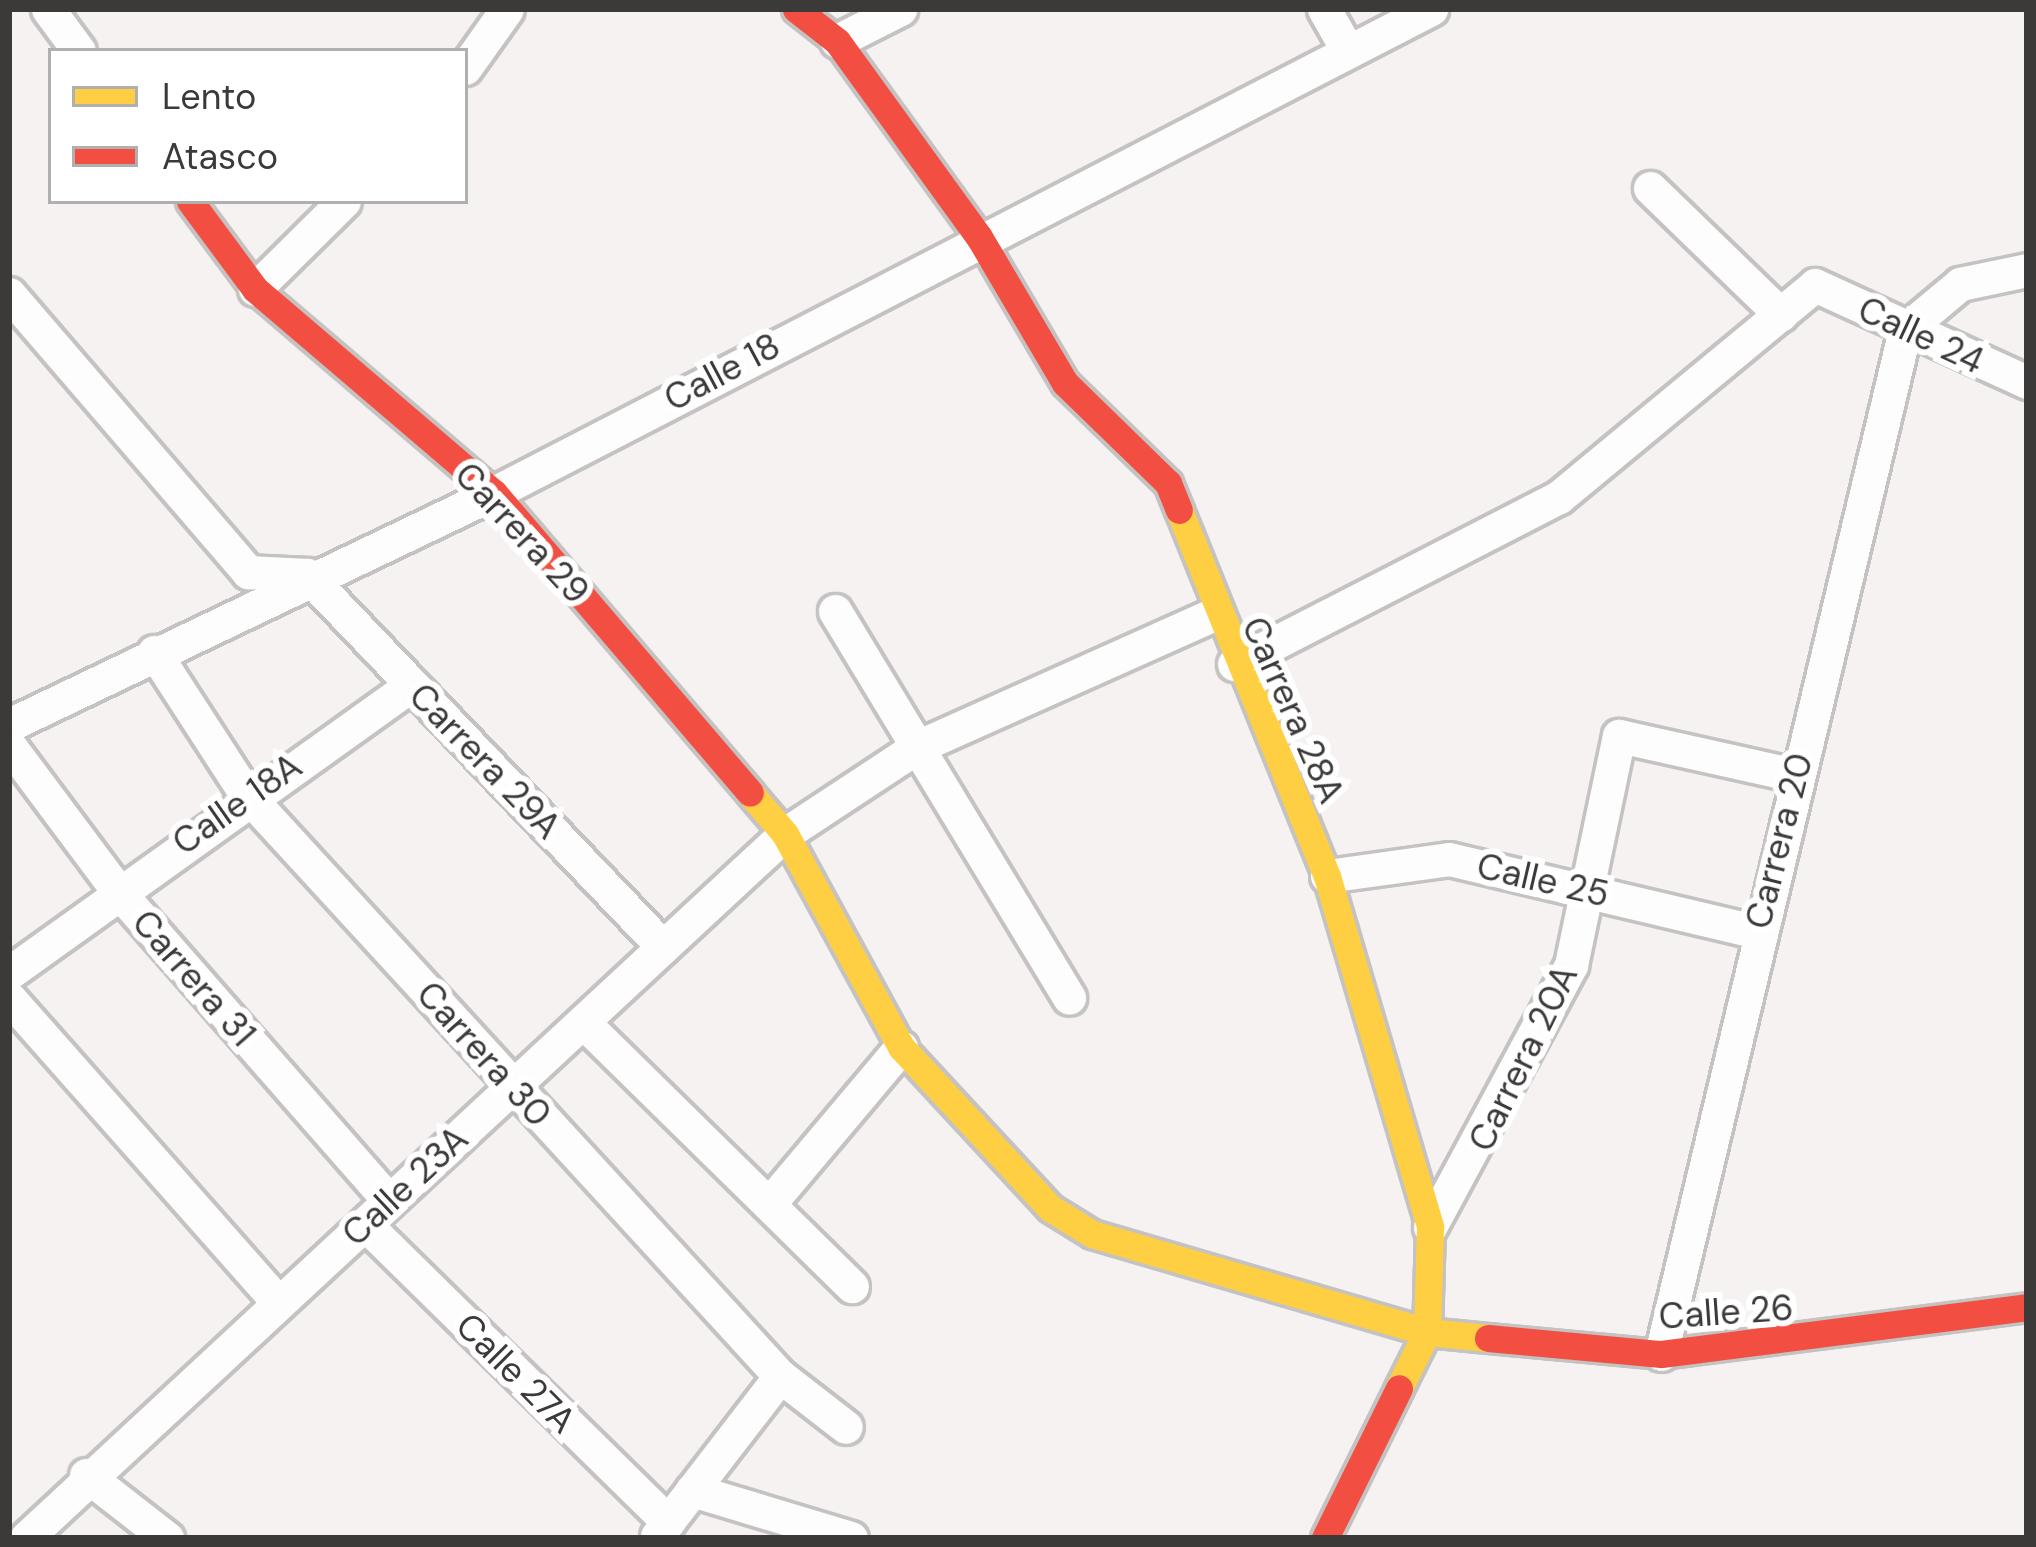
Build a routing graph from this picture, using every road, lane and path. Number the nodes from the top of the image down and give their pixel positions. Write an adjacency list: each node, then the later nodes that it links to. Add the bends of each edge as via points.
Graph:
1 (48, 9): 8 (street)
2 (506, 9): 10 (street)
3 (796, 9): 7 (street, Carrera 28A)
4 (900, 9): 7 (street)
5 (1324, 9): 9 (street)
6 (1431, 9): 9 (street, Calle 18)
7 (837, 40): 14 (street, Carrera 28A)
8 (77, 48)
9 (1348, 51): 14 (street, Calle 18)
10 (468, 64)
11 (1650, 188): 18 (street)
12 (192, 204): 16 (street, Carrera 29)
13 (341, 204): 16 (street)
14 (979, 237): 21 (street, Calle 18); 24 (street, Carrera 28A, via 1065,383 1168,483)
15 (2027, 270): 19 (street, via 1960,284)
16 (255, 290): 21 (street, Carrera 29)
17 (9, 294): 22 (street, via 248,572)
18 (1780, 315): 19 (street, Calle 24, via 1815,285); 26 (street, via 1559,497)
19 (1905, 330): 20 (street, Calle 24); 31 (street, Carrera 20)
20 (2027, 382)
21 (494, 493): 22 (street, Calle 18); 33 (street, Carrera 29)
22 (307, 574): 25 (street, Calle 18); 27 (street, Carrera 29A)
23 (835, 611): 30 (street)
24 (1212, 614): 26 (street, Carrera 28A); 30 (street, Calle 23A)
25 (154, 652): 28 (street, Calle 18); 32 (street, Carrera 30)
26 (1234, 664): 34 (street, Carrera 28A)
27 (412, 685): 32 (street, Calle 18A); 38 (street, Carrera 29A)
28 (9, 725)
29 (9, 745): 36 (street, Carrera 31)
30 (917, 747): 33 (street, Calle 23A); 41 (street)
31 (1796, 775): 35 (street, Carrera 20A, via 1619,736); 37 (street, Carrera 20)
32 (247, 794): 36 (street, Calle 18A); 44 (street, Carrera 30)
33 (784, 834): 38 (street, Calle 23A); 43 (street, Carrera 29)
34 (1327, 876): 35 (street, Calle 25, via 1449,859); 47 (street, Carrera 28A)
35 (1590, 889): 37 (street, Calle 25); 47 (street, Carrera 20A, via 1571,965)
36 (118, 890): 39 (street, Calle 18A); 46 (street, Carrera 31)
37 (1757, 932): 52 (street, Carrera 20)
38 (663, 947): 42 (street, Calle 23A)
39 (9, 974)
40 (9, 998): 49 (street)
41 (1069, 998)
42 (583, 1022): 44 (street, Calle 23A); 45 (street)
43 (901, 1047): 45 (street); 51 (street, Calle 26, via 1050,1208 1092,1234)
44 (513, 1085): 46 (street, Calle 23A); 53 (street, Carrera 30)
45 (769, 1204): 48 (street)
46 (377, 1212): 49 (street, Calle 23A); 57 (street, Calle 27A)
47 (1430, 1227): 51 (street, Carrera 28A)
48 (852, 1286)
49 (279, 1303): 55 (street, Calle 23A)
50 (2027, 1307): 52 (street, Calle 26)
51 (1427, 1332): 52 (street, Calle 26); 61 (street, Carrera 28A)
52 (1660, 1354)
53 (780, 1376): 54 (street, Carrera 30); 56 (street)
54 (847, 1427)
55 (86, 1475): 58 (street, Calle 23A); 59 (street)
56 (692, 1490): 57 (street); 60 (street)
57 (662, 1530)
58 (26, 1538)
59 (167, 1538)
60 (850, 1538)
61 (1325, 1538)

